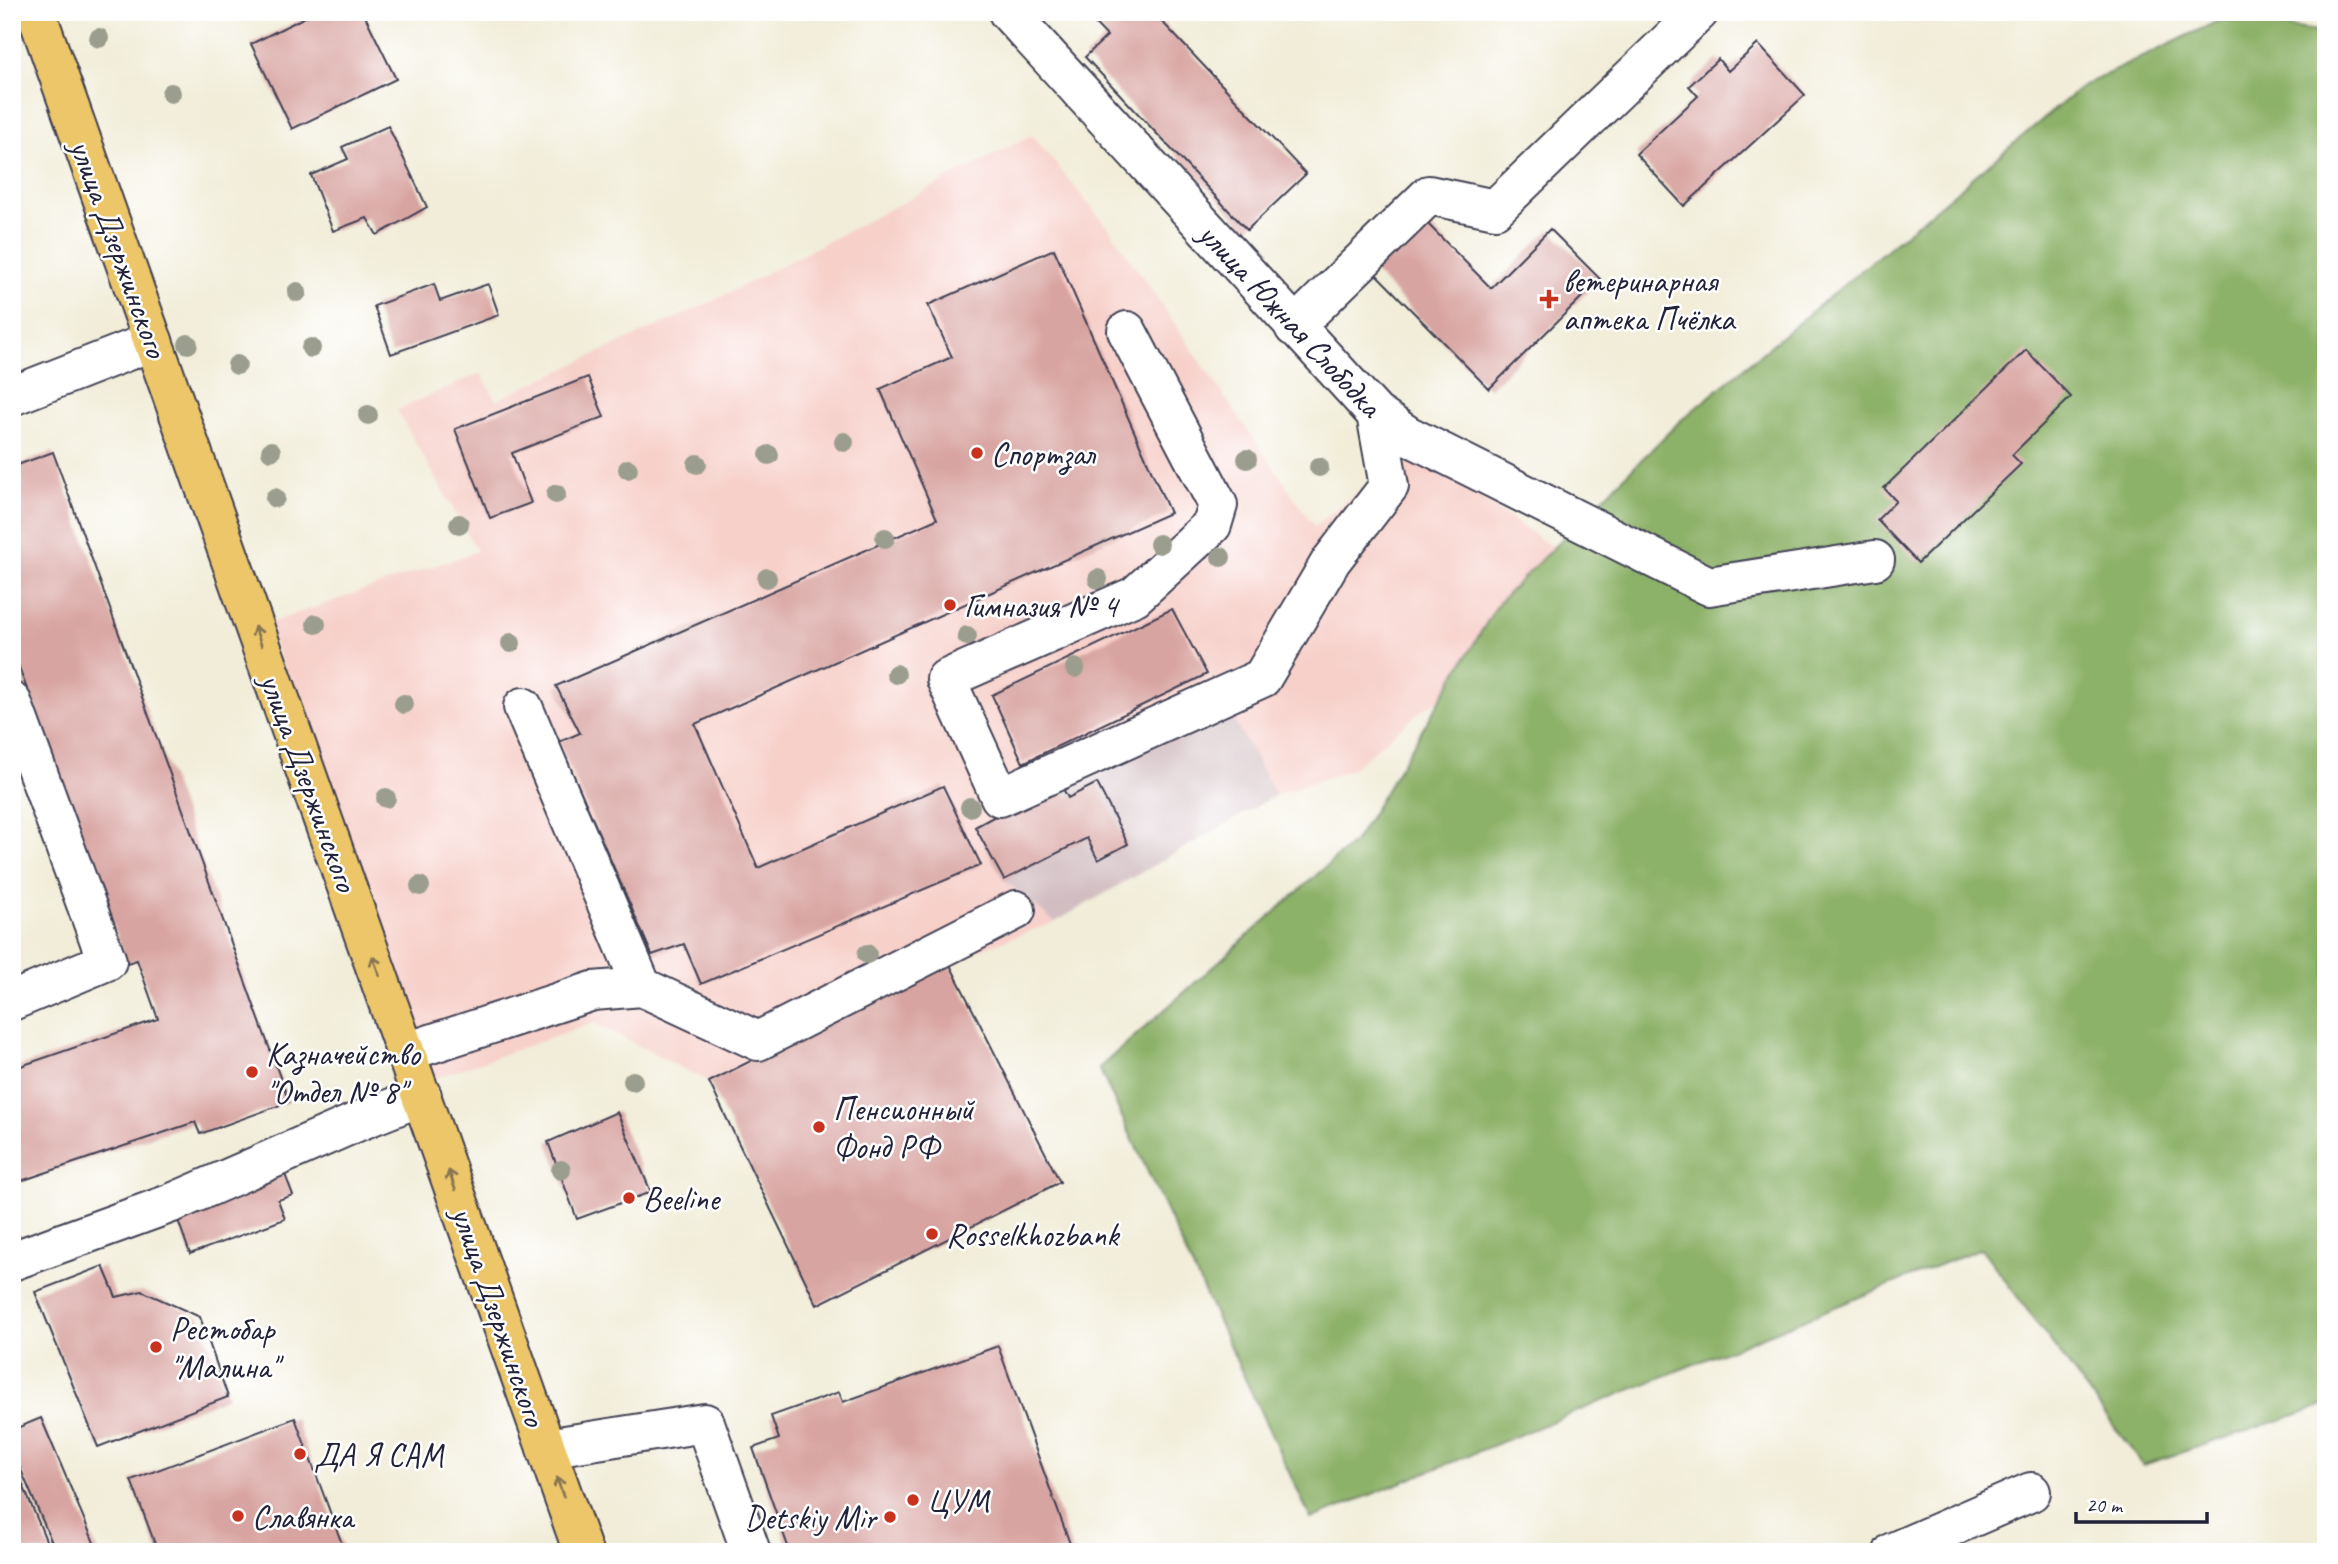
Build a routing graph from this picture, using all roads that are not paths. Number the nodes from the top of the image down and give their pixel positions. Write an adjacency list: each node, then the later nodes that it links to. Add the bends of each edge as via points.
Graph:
1 (36, 12): 6 (main road, улица Дзержинского)
2 (1008, 12): 4 (street, улица Южная Слободка)
3 (1699, 12): 4 (street, via 1495,209 1429,195)
4 (1294, 327): 8 (street, улица Южная Слободка)
5 (1127, 331): 8 (street, via 1218,505 1212,525 1135,596 946,679 1000,797 1262,678 1331,561 1389,485)
6 (153, 341): 7 (street); 15 (main road, улица Дзержинского, one-way to 6)
7 (12, 396)
8 (1376, 414): 9 (street, улица Южная Слободка, via 1407,435 1709,586)
9 (1875, 560)
10 (12, 702): 14 (street, via 107,961)
11 (523, 708): 13 (street)
12 (1016, 910): 13 (street, via 758,1041)
13 (642, 987): 15 (street, via 593,991)
14 (12, 1001)
15 (406, 1052): 16 (main road, улица Дзержинского)
16 (422, 1096): 17 (street, via 172,1203); 18 (main road, улица Дзержинского, one-way to 16)
17 (12, 1261)
18 (546, 1448): 20 (main road, улица Дзержинского, one-way to 18); 21 (street, via 705,1423)
19 (2031, 1492): 22 (street)
20 (583, 1552)
21 (751, 1552)
22 (1893, 1552)

